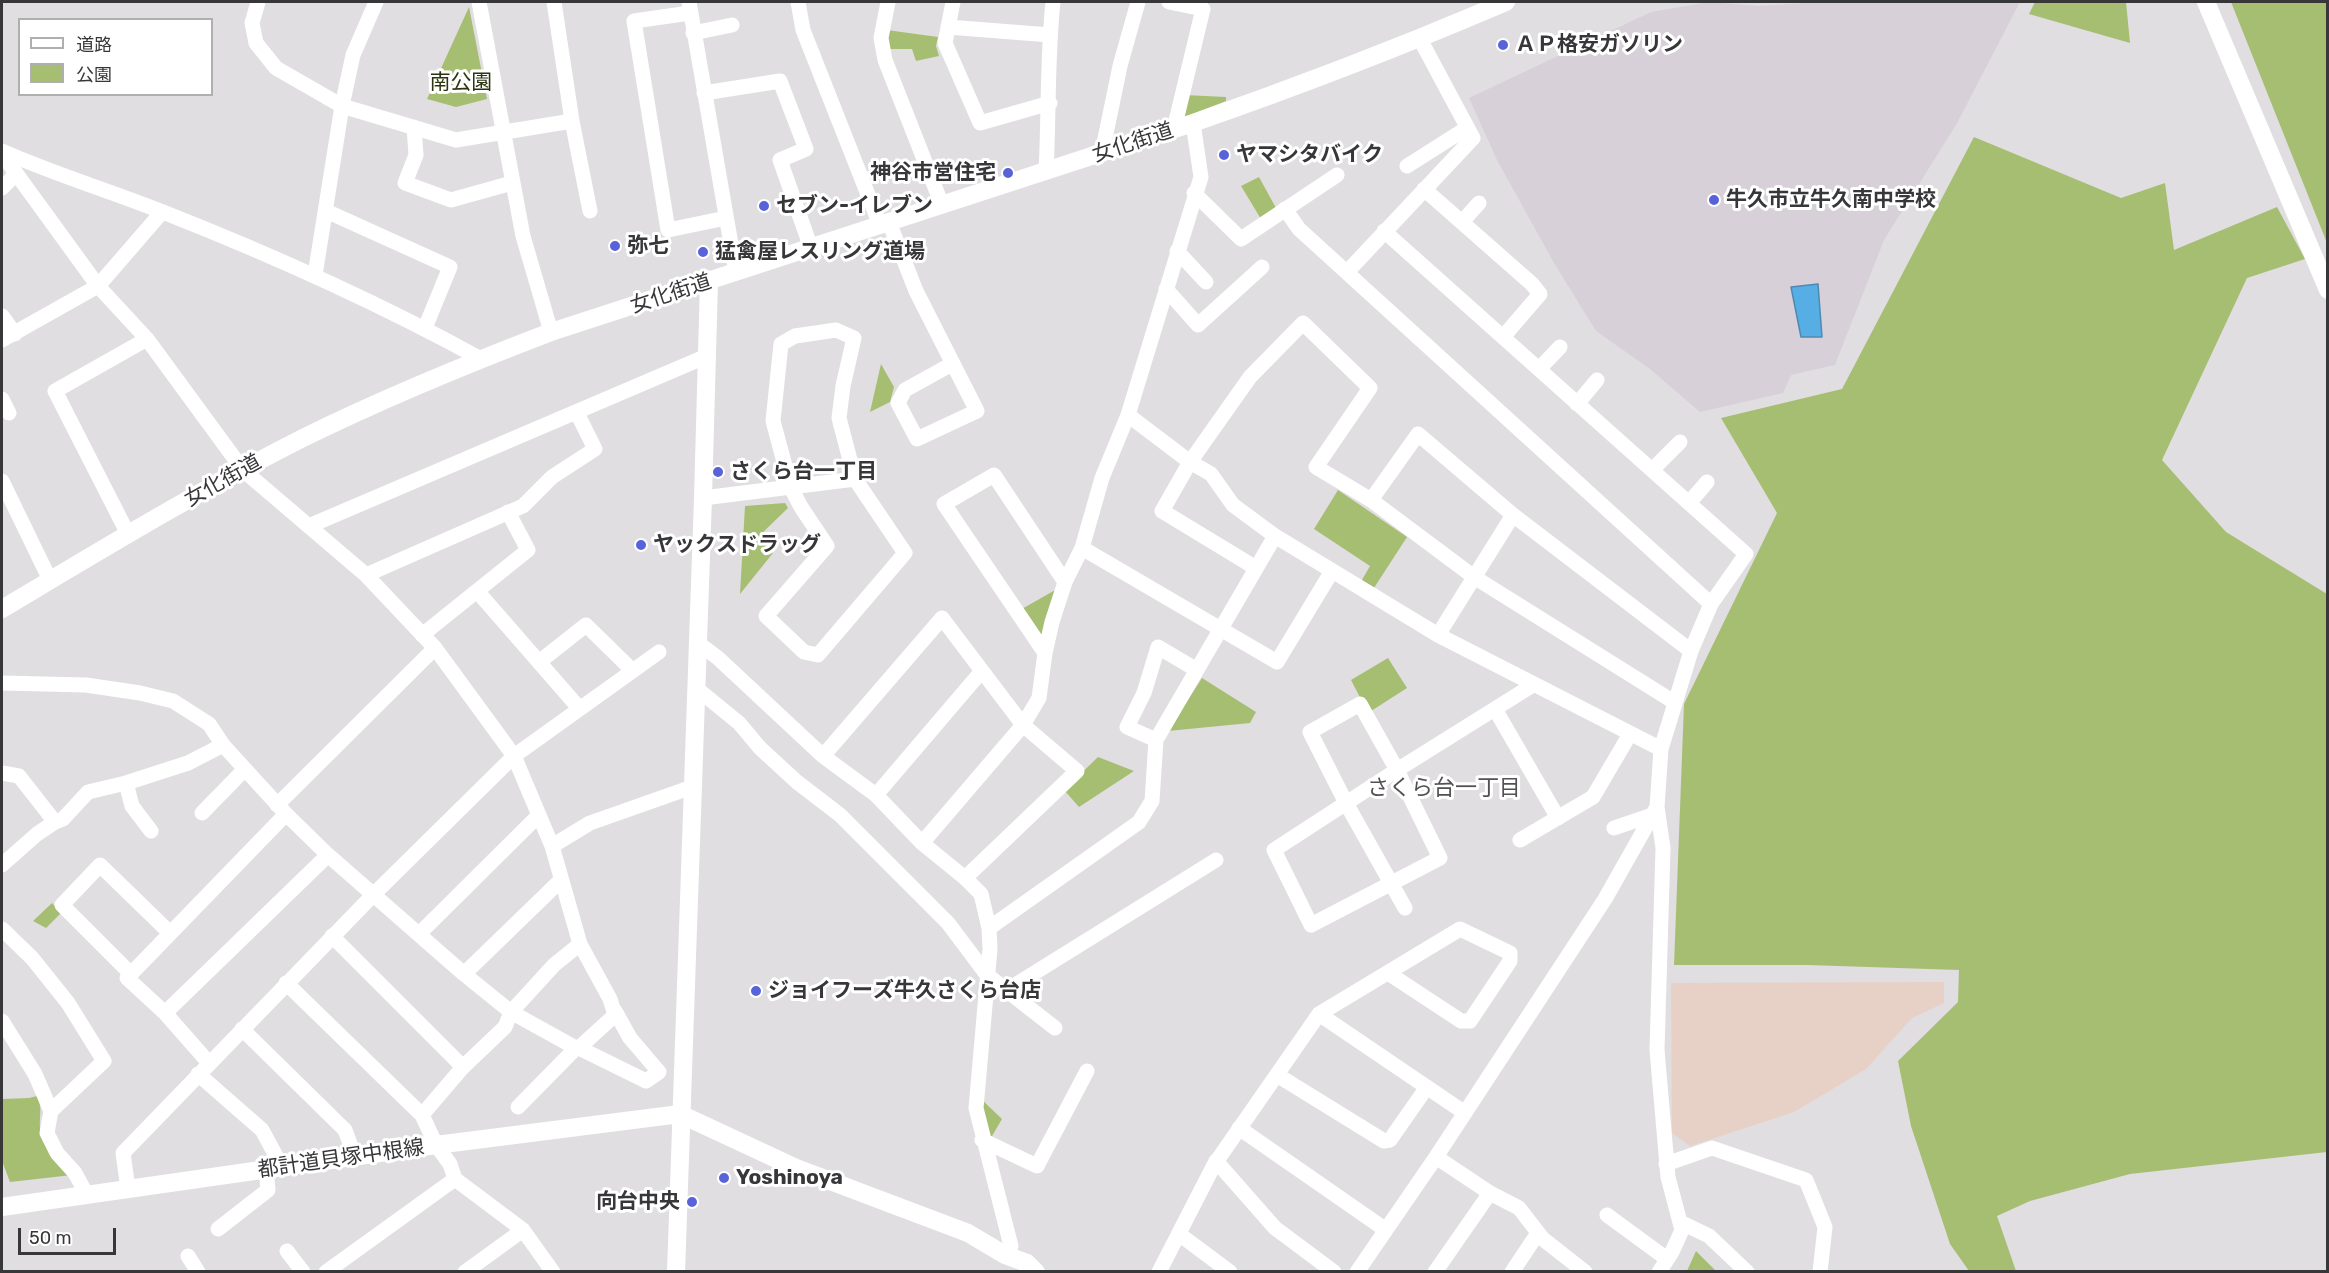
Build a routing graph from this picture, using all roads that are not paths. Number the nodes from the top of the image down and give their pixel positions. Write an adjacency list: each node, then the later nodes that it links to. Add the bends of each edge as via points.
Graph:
1 (258, 2): 22 (street, via 252,23 256,43 276,68)
2 (376, 2): 22 (street, via 353,54)
3 (479, 2): 28 (street)
4 (554, 2): 23 (street)
5 (798, 2): 47 (street, via 803,30)
6 (888, 2): 40 (street, via 881,38 885,60)
7 (953, 2): 16 (street)
8 (1053, 2): 18 (street)
9 (1138, 2): 30 (street)
10 (1169, 2): 13 (street)
11 (1506, 2): 19 (street, 女化街道)
12 (2206, 2): 59 (street)
13 (1196, 4): 27 (street, via 1203,9)
14 (689, 7): 17 (street); 45 (street, via 634,21 668,230)
15 (732, 25): 17 (street)
16 (948, 27): 18 (street); 21 (street, via 945,43 980,123)
17 (693, 33): 20 (street)
18 (1050, 35): 21 (street)
19 (1420, 39): 24 (street, 女化街道); 26 (street)
20 (704, 93): 45 (street); 49 (street, via 780,81 806,149 780,160)
21 (1050, 103): 32 (street)
22 (342, 106): 25 (street); 42 (street)
23 (572, 121): 28 (street); 43 (street)
24 (1193, 123): 27 (street, 女化街道); 38 (street, via 1201,177)
25 (414, 127): 28 (street, via 456,140); 35 (street, via 416,155 405,183 451,200)
26 (1467, 128): 31 (street); 37 (street, via 1473,138)
27 (1174, 129): 30 (street, 女化街道)
28 (503, 134): 35 (street)
29 (2, 153): 33 (street); 44 (street)
30 (1102, 153): 32 (street, 女化街道)
31 (1407, 166)
32 (1046, 172): 40 (street, 女化街道)
33 (16, 174): 36 (street); 57 (street)
34 (1337, 175): 41 (street)
35 (512, 183): 62 (street)
36 (2, 188)
37 (1424, 189): 46 (street); 48 (street)
38 (1194, 193): 41 (street, via 1240,239); 50 (street)
39 (1479, 203): 46 (street)
40 (942, 205): 47 (street, 女化街道)
41 (1285, 209): 52 (street, via 1299,229)
42 (326, 211): 54 (street); 61 (street, via 450,267)
43 (590, 211)
44 (162, 212): 54 (street); 57 (street)
45 (726, 218): 53 (street)
46 (1462, 222): 64 (street, via 1540,294)
47 (885, 224): 49 (street, 女化街道); 69 (street)
48 (1384, 231): 52 (street); 64 (street)
49 (811, 248): 53 (street, 女化街道)
50 (1177, 251): 56 (street); 58 (street)
51 (1262, 267): 58 (street, via 1198,325)
52 (1347, 272): 99 (street)
53 (736, 273): 55 (street, 女化街道)
54 (315, 275): 61 (street)
55 (709, 282): 62 (street, 女化街道); 67 (street)
56 (1206, 282)
57 (98, 286): 63 (street); 65 (street)
58 (1166, 290): 74 (street)
59 (2328, 290)
60 (2, 316): 63 (street)
61 (425, 328): 68 (street)
62 (551, 332): 68 (street, 女化街道)
63 (8, 337)
64 (1503, 337): 70 (street)
65 (147, 339): 77 (street); 89 (street, via 55,391)
66 (1560, 347): 70 (street)
67 (707, 356): 73 (street); 83 (street)
68 (481, 359): 77 (street, 女化街道, via 382,401)
69 (952, 364): 69 (street, via 977,411 917,439 898,403 905,390)
70 (1539, 369): 72 (street)
71 (1598, 380): 72 (street)
72 (1577, 404): 78 (street)
73 (577, 413): 86 (street, via 595,449 552,477 523,506); 88 (street)
74 (1128, 415): 76 (street); 91 (street, via 1102,478)
75 (1680, 442): 78 (street)
76 (1190, 462): 84 (street, via 1250,377 1303,323 1370,388 1316,467); 90 (street, via 1211,474 1233,505); 92 (street, via 1162,511)
77 (243, 470): 88 (street); 89 (street, 女化街道)
78 (1652, 470): 85 (street)
79 (855, 479): 82 (street); 82 (street, via 839,418 854,338 836,330 795,336 781,344 773,421); 82 (street, via 905,553 818,655 804,652 766,616 827,546)
80 (2, 481): 96 (street)
81 (1707, 482): 85 (street)
82 (791, 488): 83 (street)
83 (703, 498): 104 (street)
84 (1371, 500): 87 (street, via 1418,434); 95 (street)
85 (1689, 503): 99 (street, via 1746,554)
86 (508, 512): 94 (street); 98 (street, via 528,550)
87 (1513, 515): 95 (street); 106 (street)
88 (309, 526): 94 (street)
89 (128, 534): 96 (street, 女化街道)
90 (1275, 536): 92 (street); 93 (street)
91 (1082, 548): 97 (street); 101 (street)
92 (1256, 568): 101 (street)
93 (1332, 571): 101 (street, via 1277,662); 103 (street)
94 (366, 575): 102 (street)
95 (1474, 577): 103 (street); 116 (street)
96 (50, 580): 100 (street, 女化街道)
97 (1065, 582): 108 (street); 108 (street, via 994,475 944,504)
98 (477, 591): 102 (street); 109 (street)
99 (1711, 604): 106 (street)
100 (2, 609)
101 (1221, 629): 111 (street)
102 (422, 635): 105 (street)
103 (1438, 635): 114 (street)
104 (698, 643): 115 (street); 125 (street)
105 (435, 648): 124 (street); 133 (street)
106 (1691, 651): 116 (street)
107 (659, 652): 110 (street)
108 (1045, 653): 119 (street, via 1040,698)
109 (539, 662): 110 (street, via 586,625); 117 (street)
110 (632, 670): 117 (street)
111 (1197, 670): 121 (street); 121 (street, via 1158,648 1144,693 1127,727)
112 (981, 672): 119 (street); 125 (street, via 942,618); 131 (street)
113 (2, 683): 122 (street, via 86,685 172,701 209,724)
114 (1533, 685): 118 (street); 120 (street)
115 (696, 688): 130 (street); 161 (street, via 739,723 797,782 840,815 948,923)
116 (1674, 702): 123 (street)
117 (579, 708): 124 (street)
118 (1495, 709): 127 (street); 137 (street)
119 (1023, 725): 142 (street); 147 (street, via 1077,771)
120 (1630, 734): 123 (street); 137 (street, via 1593,797)
121 (1156, 740): 152 (street, via 1152,801 1139,822)
122 (223, 745): 126 (street); 129 (street, via 188,763)
123 (1661, 749): 134 (street)
124 (514, 756): 136 (street); 150 (street)
125 (823, 756): 131 (street)
126 (244, 770): 133 (street); 135 (street)
127 (1396, 770): 132 (street); 132 (street, via 1360,704 1310,732); 149 (street, via 1440,858)
128 (2, 773): 138 (street, via 19,776)
129 (126, 783): 138 (street, via 88,792 63,819); 140 (street, via 132,806)
130 (692, 787): 143 (street, via 590,823); 180 (street)
131 (876, 795): 142 (street)
132 (1346, 803): 149 (street); 149 (street, via 1274,850 1311,925)
133 (281, 810): 144 (street); 154 (street)
134 (1655, 811): 139 (street); 179 (street, via 1605,899); 188 (street, via 1663,848 1657,1050)
135 (202, 813)
136 (539, 815): 143 (street); 155 (street)
137 (1558, 818): 141 (street)
138 (55, 822): 146 (street)
139 (1614, 828)
140 (151, 831)
141 (1520, 840)
142 (922, 843): 147 (street)
143 (552, 846): 148 (street)
144 (327, 855): 150 (street); 166 (street)
145 (1216, 860): 163 (street)
146 (2, 865)
147 (965, 878): 152 (street, via 981,894)
148 (561, 880): 157 (street); 160 (street)
149 (1390, 883): 151 (street)
150 (374, 894): 155 (street); 156 (street)
151 (1405, 908)
152 (989, 928): 161 (street)
153 (2, 929): 178 (street, via 32,958 68,1003 104,1061)
154 (170, 933): 159 (street); 159 (street, via 100,865 62,905)
155 (419, 934): 160 (street)
156 (332, 936): 162 (street); 172 (street)
157 (580, 944): 164 (street); 165 (street, via 554,965)
158 (1388, 973): 158 (street, via 1460,929 1510,953 1509,961 1470,1021 1461,1022); 167 (street)
159 (131, 974): 166 (street, via 127,978)
160 (465, 974): 165 (street)
161 (987, 975): 163 (street); 183 (street, via 976,1108)
162 (286, 983): 170 (street); 181 (street)
163 (1007, 990): 169 (street)
164 (615, 1011): 171 (street, via 613,1018); 171 (street, via 630,1038 659,1072 646,1081)
165 (510, 1012): 171 (street); 172 (street, via 505,1027)
166 (165, 1013): 173 (street)
167 (1319, 1014): 175 (street); 176 (street)
168 (2, 1021): 178 (street, via 35,1074)
169 (1055, 1028)
170 (242, 1029): 173 (street); 185 (street, via 345,1130)
171 (577, 1048): 177 (street)
172 (464, 1067): 181 (street)
173 (204, 1068): 189 (street, via 262,1130); 191 (street, via 123,1153)
174 (1088, 1071): 183 (street, via 1037,1166)
175 (1277, 1075): 176 (street, via 1384,1141 1390,1140); 182 (street)
176 (1427, 1087): 179 (street)
177 (518, 1107)
178 (51, 1111): 193 (street, via 47,1133)
179 (1465, 1113): 186 (street)
180 (680, 1114): 184 (street, 都計道貝塚中根線); 203 (street, via 796,1168 968,1233); 211 (street)
181 (422, 1115): 184 (street)
182 (1239, 1128): 187 (street); 199 (street)
183 (982, 1140): 203 (street, via 1011,1246)
184 (436, 1145): 185 (street, 都計道貝塚中根線); 190 (street)
185 (355, 1157): 189 (street, 都計道貝塚中根線)
186 (1436, 1157): 192 (street); 199 (street)
187 (1216, 1161): 201 (street); 215 (street, via 1275,1228)
188 (1666, 1164): 196 (street); 221 (street, via 1712,1148 1806,1180 1825,1227)
189 (274, 1168): 191 (street, 都計道貝塚中根線); 197 (street, via 268,1190)
190 (455, 1179): 198 (street); 208 (street)
191 (128, 1189): 193 (street, 都計道貝塚中根線)
192 (1490, 1193): 200 (street, via 1519,1208); 217 (street)
193 (87, 1195): 194 (street, 都計道貝塚中根線)
194 (2, 1207)
195 (1607, 1215): 205 (street)
196 (1680, 1222): 205 (street, via 1682,1230); 220 (street, via 1708,1236)
197 (218, 1228)
198 (523, 1230): 209 (street); 210 (street)
199 (1386, 1230): 216 (street)
200 (1538, 1233): 218 (street); 219 (street)
201 (1179, 1234): 213 (street); 214 (street)
202 (287, 1251): 207 (street)
203 (1005, 1255): 212 (street, via 1027,1263)
204 (188, 1256): 206 (street)
205 (1663, 1265)
206 (198, 1272)
207 (303, 1272)
208 (326, 1272)
209 (465, 1272)
210 (554, 1272)
211 (676, 1272)
212 (1036, 1272)
213 (1159, 1272)
214 (1230, 1272)
215 (1334, 1272)
216 (1357, 1272)
217 (1435, 1272)
218 (1512, 1272)
219 (1585, 1272)
220 (1747, 1272)
221 (1820, 1272)

